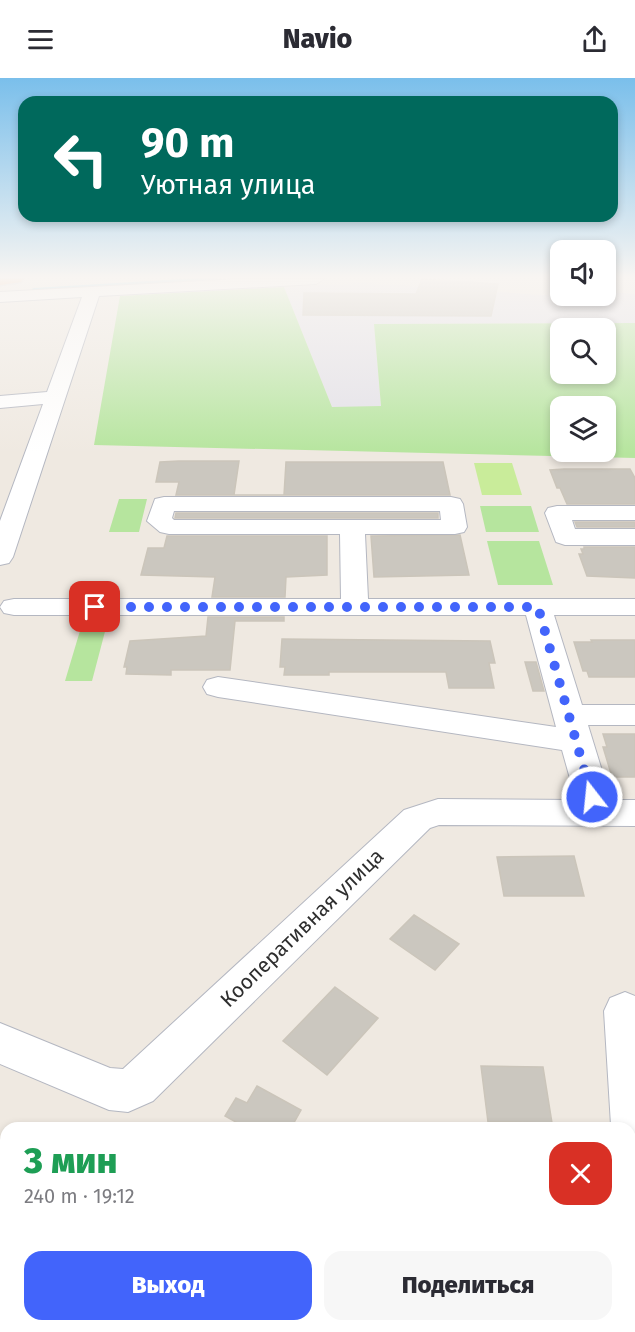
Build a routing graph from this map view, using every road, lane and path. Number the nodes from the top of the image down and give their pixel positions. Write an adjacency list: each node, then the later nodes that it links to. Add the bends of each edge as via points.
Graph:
1 (76, 338): 2 (street)
2 (56, 397): 3 (street); 7 (street)
3 (0, 402)
4 (635, 513): 6 (street, via 557,513 565,537)
5 (352, 527): 5 (street, via 455,527 451,504 164,504 159,521 169,527); 9 (street)
6 (635, 537)
7 (0, 558)
8 (5, 605): 9 (street)
9 (356, 607): 10 (street)
10 (538, 607): 11 (street); 14 (street)
11 (635, 607)
12 (218, 687): 14 (street)
13 (635, 716): 14 (street)
14 (573, 728): 15 (street)
15 (597, 813): 16 (street, Кооперативная улица); 18 (street, Кооперативная улица, via 438,812 417,819 128,1091 109,1089)
16 (635, 813)
17 (625, 1011): 19 (street)
18 (0, 1043)
19 (635, 1122)

